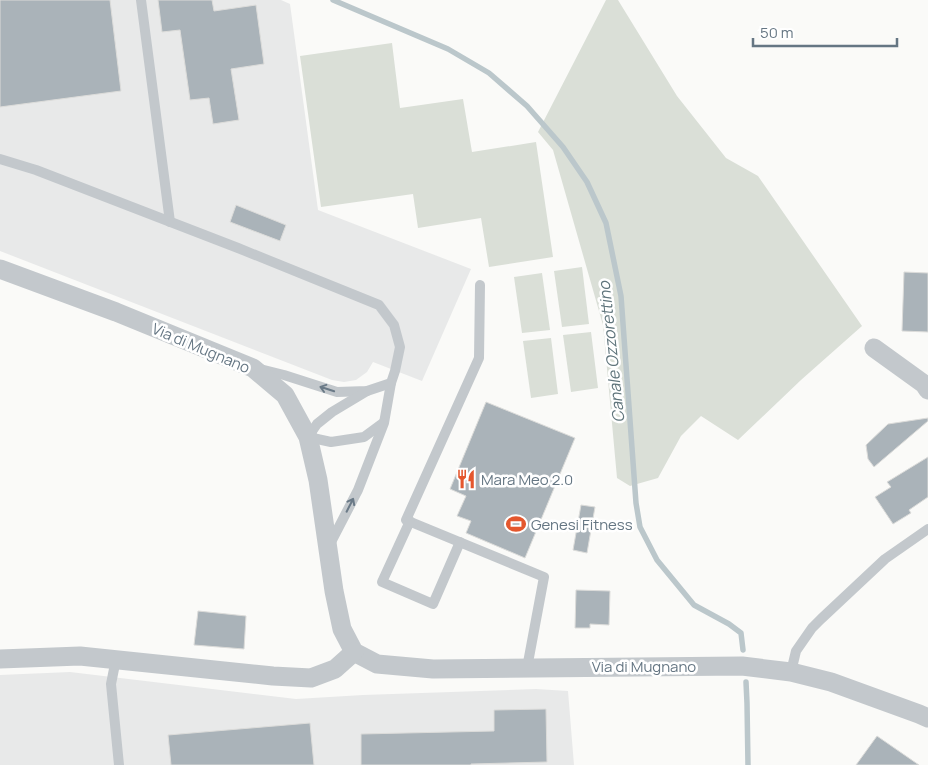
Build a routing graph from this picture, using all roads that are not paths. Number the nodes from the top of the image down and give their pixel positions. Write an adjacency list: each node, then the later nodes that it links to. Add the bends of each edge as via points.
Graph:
1 (141, 0): 3 (lane)
2 (0, 159): 3 (lane)
3 (170, 222): 8 (lane, via 379,304 394,324 400,347)
4 (0, 269): 7 (street, Via di Mugnano)
5 (480, 285): 13 (lane, via 479,358 406,520)
6 (874, 348): 9 (street)
7 (253, 368): 10 (lane, one-way to 7, via 337,392); 12 (street, Via di Mugnano, via 284,395)
8 (392, 382): 10 (lane); 11 (lane)
9 (928, 390)
10 (367, 391): 12 (lane, via 332,412 317,424)
11 (384, 423): 12 (lane, via 364,437 331,442); 16 (lane, one-way to 11, via 358,490)
12 (308, 437): 16 (street, Via di Mugnano)
13 (410, 521): 15 (lane); 15 (lane, via 382,582 433,604)
14 (928, 529): 21 (lane, via 885,559 821,618 796,651)
15 (460, 542): 20 (lane, via 544,577)
16 (328, 549): 17 (street, Via di Mugnano, via 342,629)
17 (354, 652): 18 (street, via 335,669 311,678); 20 (street, Via di Mugnano, via 377,664 432,669)
18 (116, 659): 19 (street, via 80,656); 23 (lane, via 111,684)
19 (0, 660)
20 (527, 668): 21 (street, Via di Mugnano, via 742,666)
21 (791, 672): 22 (street, Via di Mugnano, via 831,682)
22 (928, 718)
23 (119, 765)

